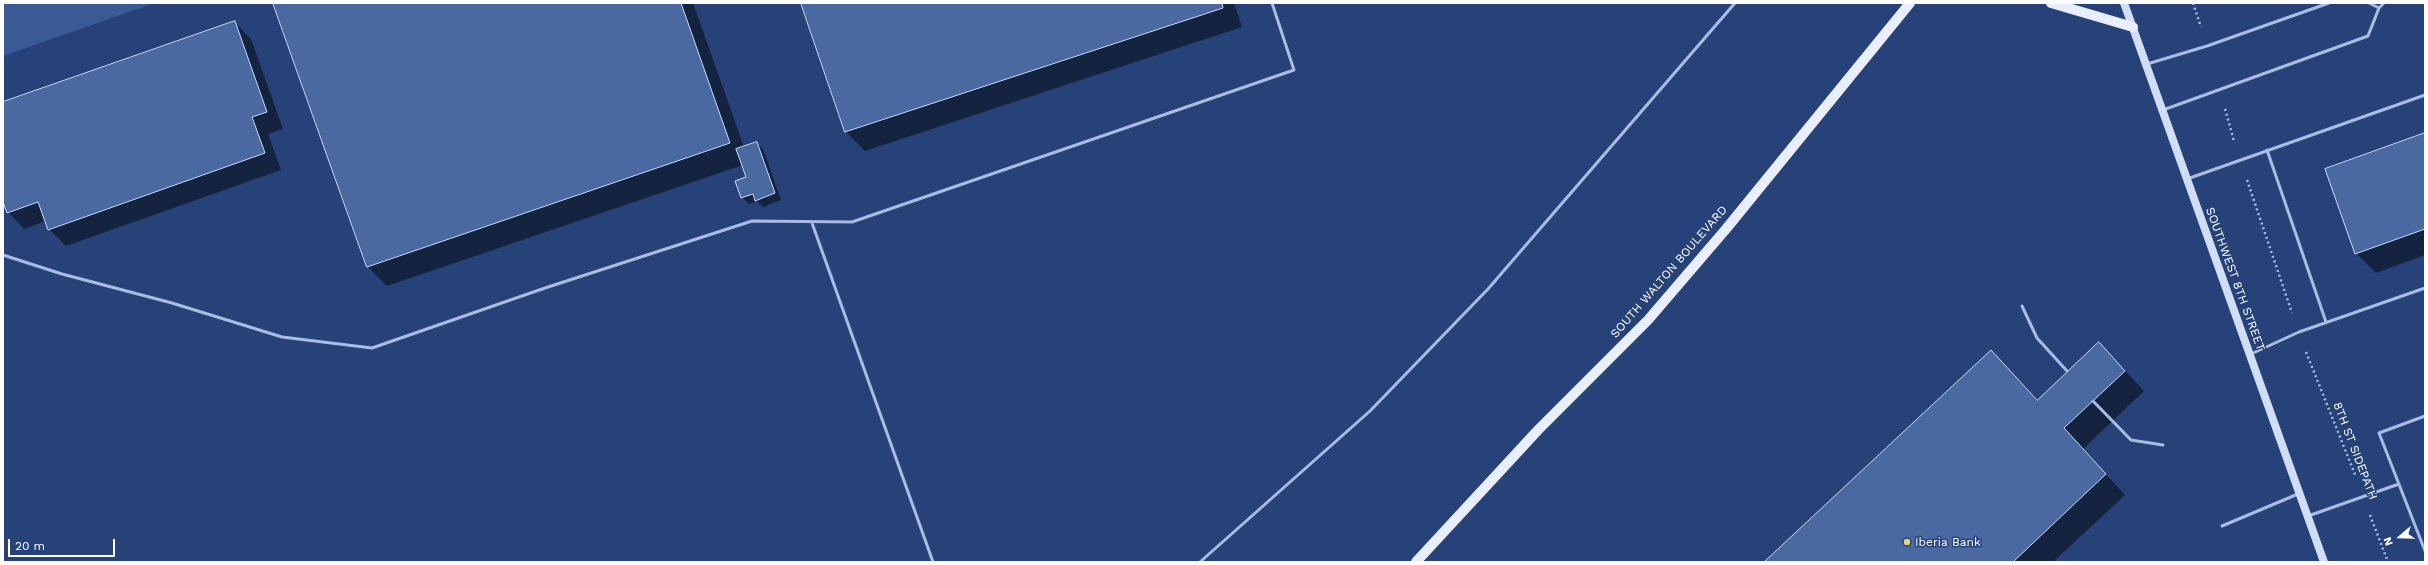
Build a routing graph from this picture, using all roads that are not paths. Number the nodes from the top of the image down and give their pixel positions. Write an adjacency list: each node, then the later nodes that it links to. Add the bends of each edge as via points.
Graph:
1 (1272, 3): 16 (lane, via 1294,70 852,222)
2 (1735, 3): 32 (lane, via 1488,289 1370,411)
3 (1910, 3): 33 (main road, SOUTH WALTON BOULEVARD, via 1726,229 1648,320 1539,428)
4 (2051, 3): 10 (main road)
5 (2124, 3): 10 (main road, SOUTHWEST 8TH STREET)
6 (2329, 3): 11 (lane)
7 (2369, 3): 9 (lane)
8 (2384, 3): 9 (lane)
9 (2379, 8): 13 (lane, via 2368,36)
10 (2133, 27): 11 (main road, SOUTHWEST 8TH STREET)
11 (2146, 65): 13 (main road, SOUTHWEST 8TH STREET)
12 (2425, 95): 14 (lane)
13 (2162, 110): 15 (main road, SOUTHWEST 8TH STREET)
14 (2267, 150): 15 (lane); 20 (lane)
15 (2187, 179): 21 (main road, SOUTHWEST 8TH STREET)
16 (812, 223): 17 (lane, via 752,221 545,288 372,348 282,338 172,303 62,274); 31 (lane)
17 (3, 255)
18 (2425, 288): 20 (lane)
19 (2022, 306): 22 (lane, via 2037,338)
20 (2326, 322): 21 (lane)
21 (2250, 354): 27 (main road, SOUTHWEST 8TH STREET)
22 (2068, 371)
23 (2093, 401): 25 (lane, via 2131,440)
24 (2425, 416): 26 (lane, via 2379,433)
25 (2164, 445)
26 (2399, 484): 28 (lane); 30 (lane)
27 (2300, 494): 28 (main road, SOUTHWEST 8TH STREET); 29 (lane)
28 (2308, 516): 34 (main road, SOUTHWEST 8TH STREET)
29 (2222, 526)
30 (2425, 551)
31 (933, 562)
32 (1200, 562)
33 (1416, 562)
34 (2324, 562)

